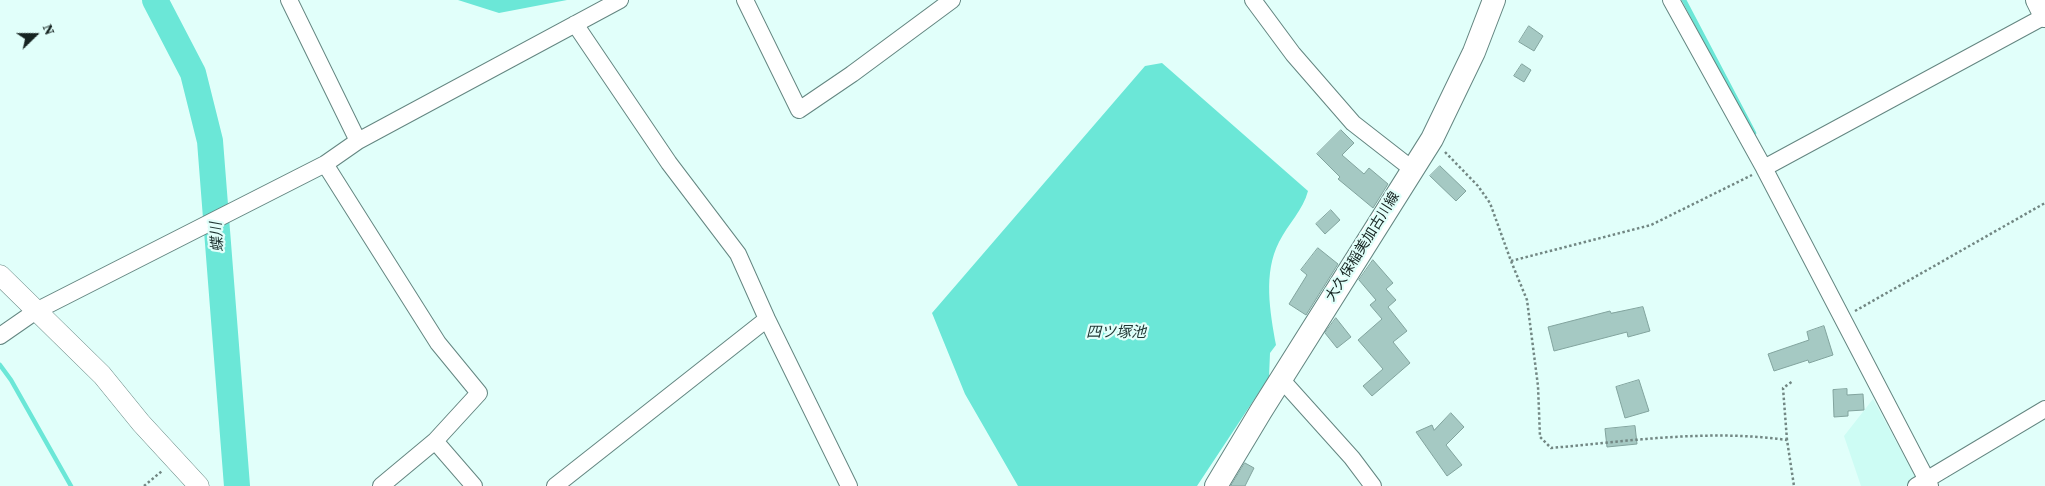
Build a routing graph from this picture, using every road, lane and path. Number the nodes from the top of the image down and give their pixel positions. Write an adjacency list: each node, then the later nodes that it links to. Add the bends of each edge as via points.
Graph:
1 (289, 0): 12 (street)
2 (620, 0): 10 (street)
3 (745, 0): 4 (street, via 799,110)
4 (952, 0)
5 (1253, 0): 15 (street, via 1293,54 1353,123)
6 (1494, 0): 11 (main road, 大久保稲美加古川線, via 1474,52)
7 (1671, 0): 14 (street)
8 (2037, 0): 9 (main road)
9 (2045, 16): 14 (street)
10 (575, 24): 12 (street); 21 (street, via 668,163 738,254)
11 (1432, 139): 15 (main road, 大久保稲美加古川線); 17 (path, via 1478,186 1490,203)
12 (358, 141): 13 (street)
13 (325, 164): 19 (street); 27 (street, via 438,343 478,393)
14 (1764, 168): 17 (path, via 1651,225); 20 (street)
15 (1412, 170): 23 (main road, 大久保稲美加古川線)
16 (2045, 203): 20 (path)
17 (1511, 261): 26 (path, via 1527,300 1538,386 1540,437 1551,448 1711,435)
18 (0, 275): 19 (street)
19 (36, 311): 22 (street); 28 (street, via 102,375)
20 (1842, 318): 29 (street)
21 (767, 319): 34 (street); 35 (street)
22 (0, 336)
23 (1280, 379): 36 (main road, 大久保稲美加古川線); 37 (street, via 1352,458)
24 (1793, 381): 26 (path, via 1782,388)
25 (2045, 409): 29 (street)
26 (1787, 440): 38 (path)
27 (435, 441): 32 (street); 33 (street)
28 (175, 461): 30 (path); 31 (street)
29 (1924, 484)
30 (144, 486)
31 (200, 486)
32 (381, 486)
33 (474, 486)
34 (555, 486)
35 (850, 486)
36 (1216, 486)
37 (1373, 486)
38 (1794, 486)

